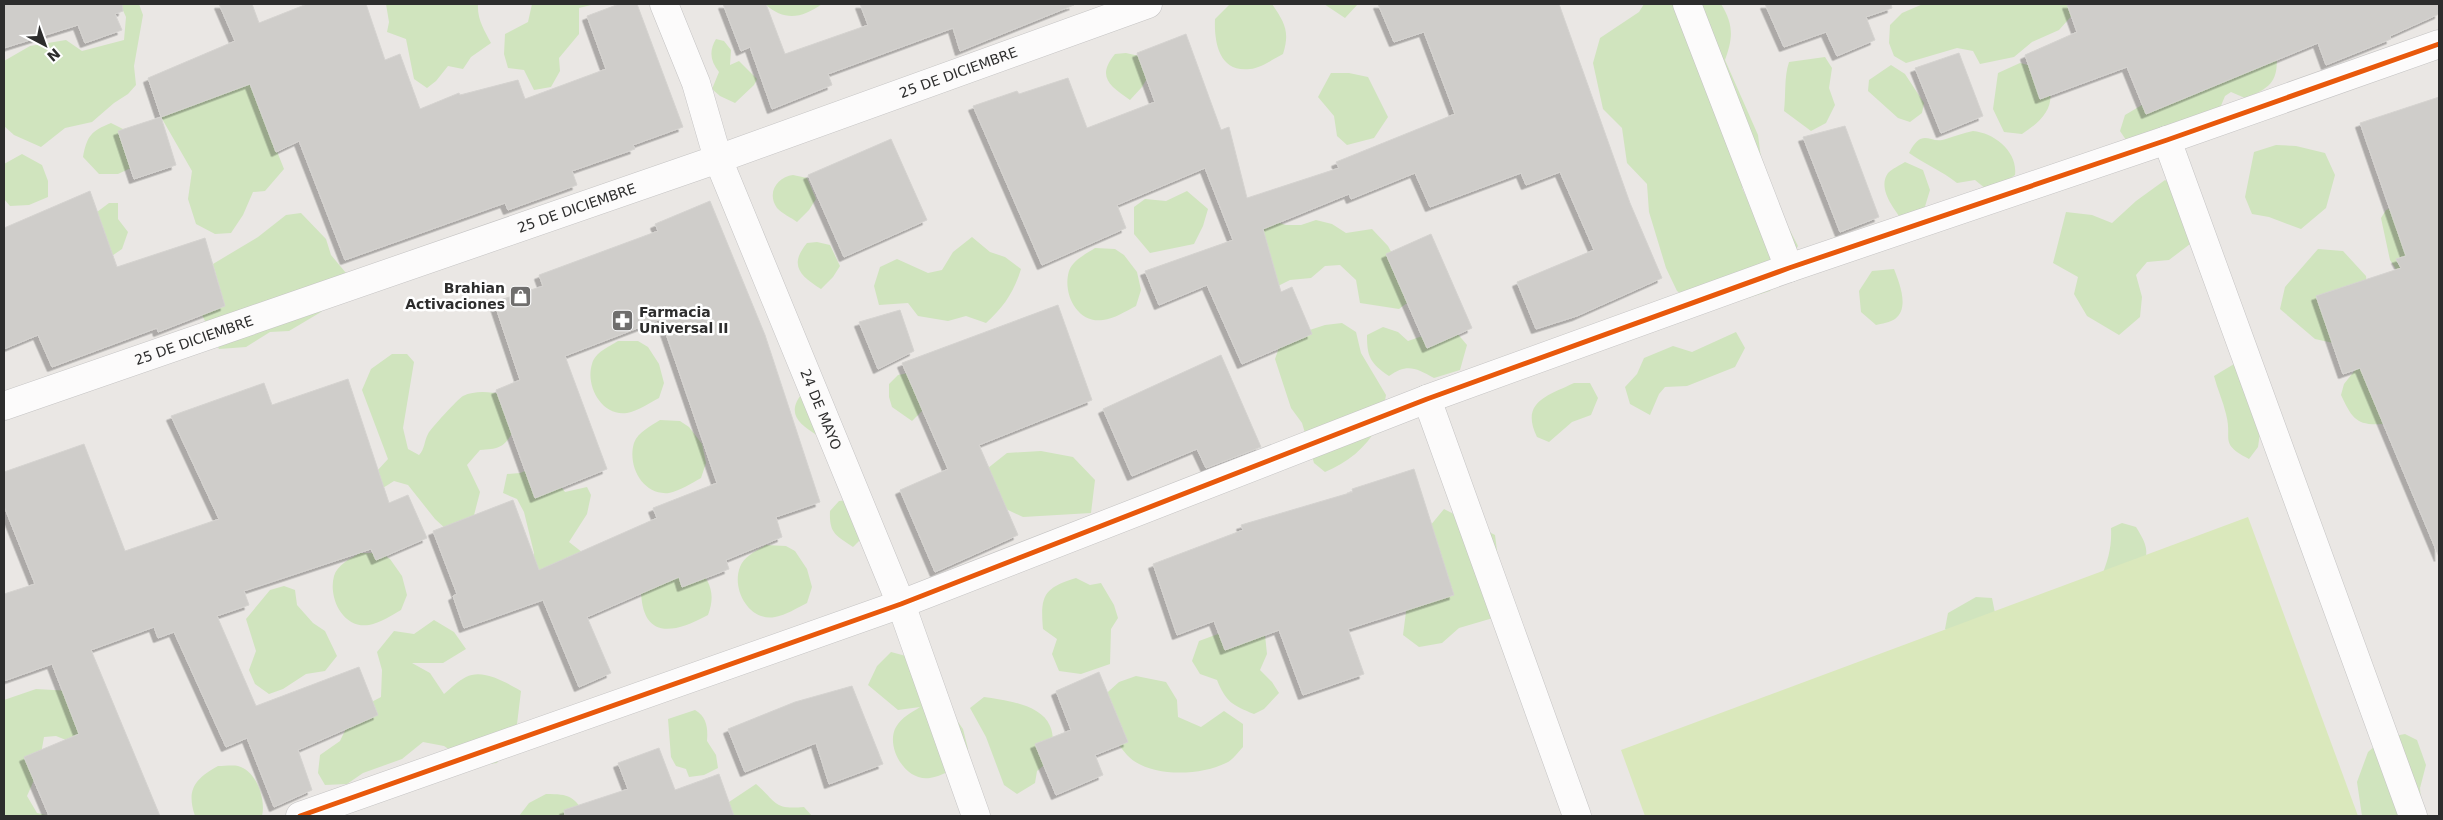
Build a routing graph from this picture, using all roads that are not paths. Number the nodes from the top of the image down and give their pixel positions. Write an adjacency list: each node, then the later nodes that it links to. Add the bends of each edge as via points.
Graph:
1 (664, 4): 6 (street, 24 DE MAYO, via 696,83)
2 (1148, 4): 6 (street, 25 DE DICIEMBRE)
3 (1687, 4): 7 (street)
4 (2439, 44): 5 (street)
5 (2167, 140): 7 (street); 14 (street)
6 (718, 159): 9 (street, 25 DE DICIEMBRE); 10 (street, 24 DE MAYO)
7 (1789, 268): 8 (street)
8 (1427, 399): 10 (street); 13 (street)
9 (4, 406)
10 (902, 604): 11 (street); 12 (street, 24 DE MAYO)
11 (300, 816)
12 (976, 816)
13 (1577, 816)
14 (2413, 816)

